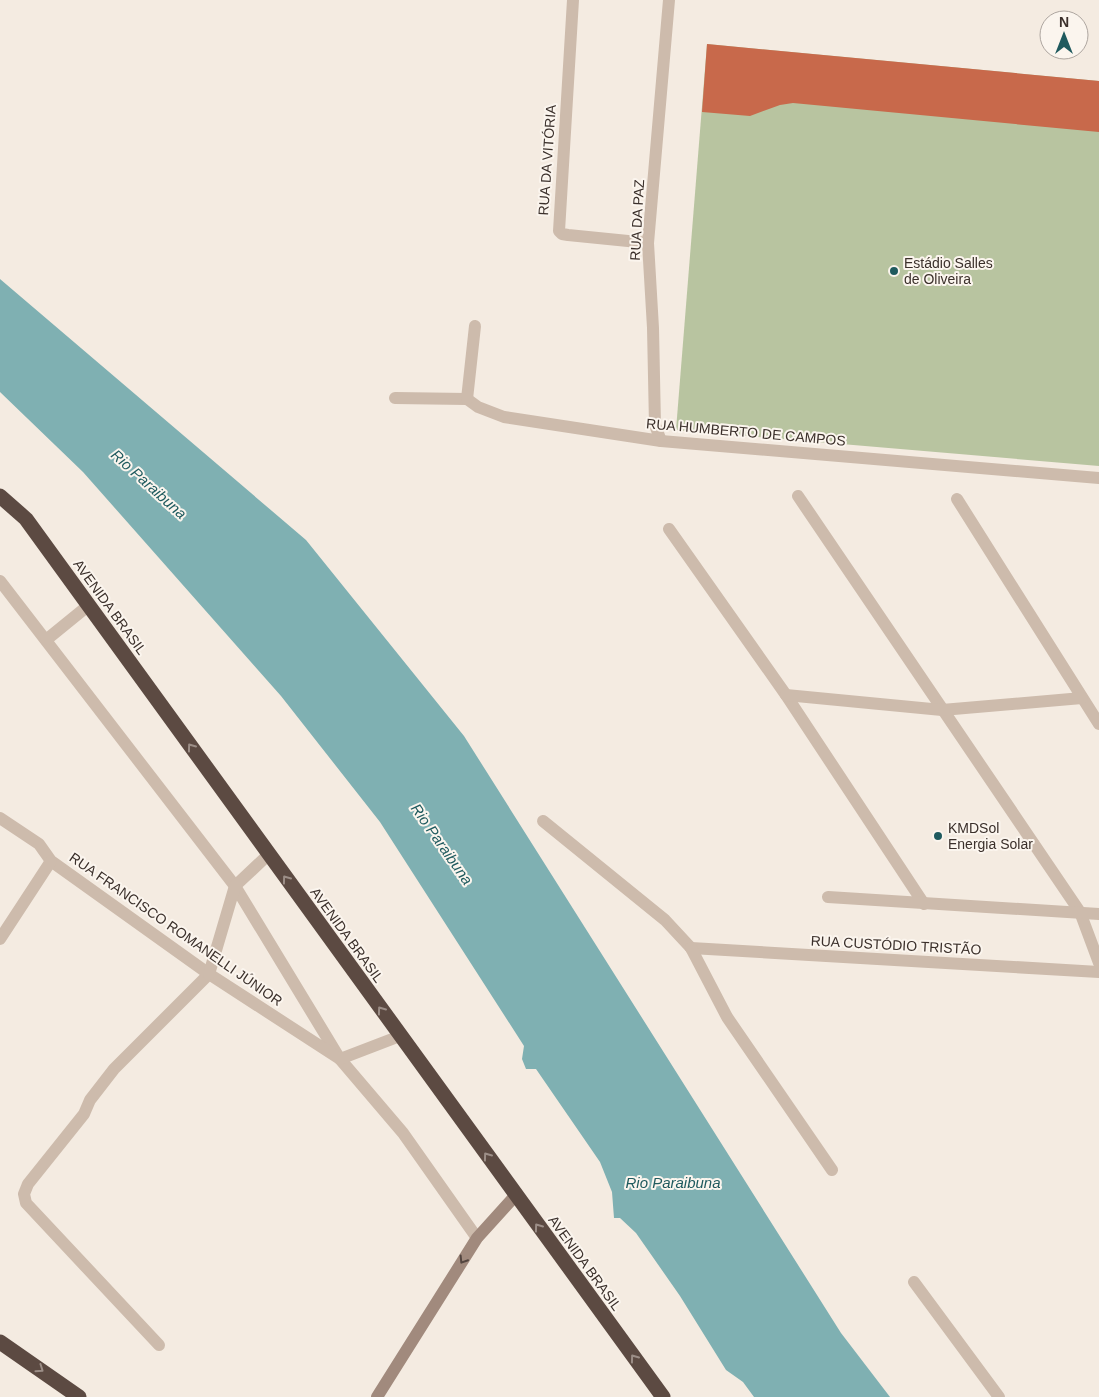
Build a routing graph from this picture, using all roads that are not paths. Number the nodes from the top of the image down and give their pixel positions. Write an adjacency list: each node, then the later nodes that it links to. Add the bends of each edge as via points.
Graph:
1 (573, 0): 3 (street, RUA DA VITÓRIA, via 558,231 568,235)
2 (669, 0): 3 (street, RUA DA PAZ)
3 (648, 243): 7 (street, RUA DA PAZ, via 654,425)
4 (475, 326): 6 (street)
5 (395, 398): 6 (street, RUA HUMBERTO DE CAMPOS)
6 (466, 399): 7 (street, RUA HUMBERTO DE CAMPOS, via 504,417)
7 (661, 441): 8 (street, RUA HUMBERTO DE CAMPOS)
8 (1099, 478)
9 (0, 496): 14 (highway, AVENIDA BRASIL, via 26,519)
10 (798, 496): 18 (street)
11 (957, 499): 17 (street)
12 (670, 529): 16 (street)
13 (0, 581): 15 (street)
14 (88, 605): 15 (street); 22 (highway, AVENIDA BRASIL, one-way to 14)
15 (46, 640): 24 (street)
16 (786, 695): 18 (street); 26 (street)
17 (1082, 698): 18 (street); 19 (street)
18 (942, 710): 27 (street)
19 (1099, 724)
20 (0, 818): 23 (street, RUA FRANCISCO ROMANELLI JÚNIOR, via 39,844)
21 (543, 821): 30 (street, via 665,920)
22 (268, 854): 24 (street); 34 (highway, AVENIDA BRASIL, one-way to 22)
23 (51, 861): 29 (street); 33 (street, RUA FRANCISCO ROMANELLI JÚNIOR)
24 (235, 886): 33 (street); 35 (street)
25 (828, 897): 26 (street)
26 (924, 904): 27 (street)
27 (1080, 912): 28 (street); 31 (street)
28 (1099, 914)
29 (0, 939)
30 (691, 948): 32 (street, RUA CUSTÓDIO TRISTÃO); 36 (street, via 727,1017)
31 (1099, 963)
32 (1099, 972)
33 (209, 974): 35 (street, RUA FRANCISCO ROMANELLI JÚNIOR); 41 (street, via 114,1069 90,1100 84,1114 28,1184 24,1194 26,1203)
34 (400, 1036): 35 (street); 37 (highway, AVENIDA BRASIL, one-way to 34)
35 (340, 1059): 38 (street, via 403,1134)
36 (832, 1170)
37 (515, 1196): 38 (street); 44 (highway, AVENIDA BRASIL, one-way to 37)
38 (477, 1238): 43 (street, one-way to 43)
39 (914, 1282): 45 (street)
40 (0, 1342): 42 (highway, one-way to 42)
41 (159, 1345)
42 (79, 1397)
43 (377, 1397)
44 (663, 1397)
45 (999, 1397)

